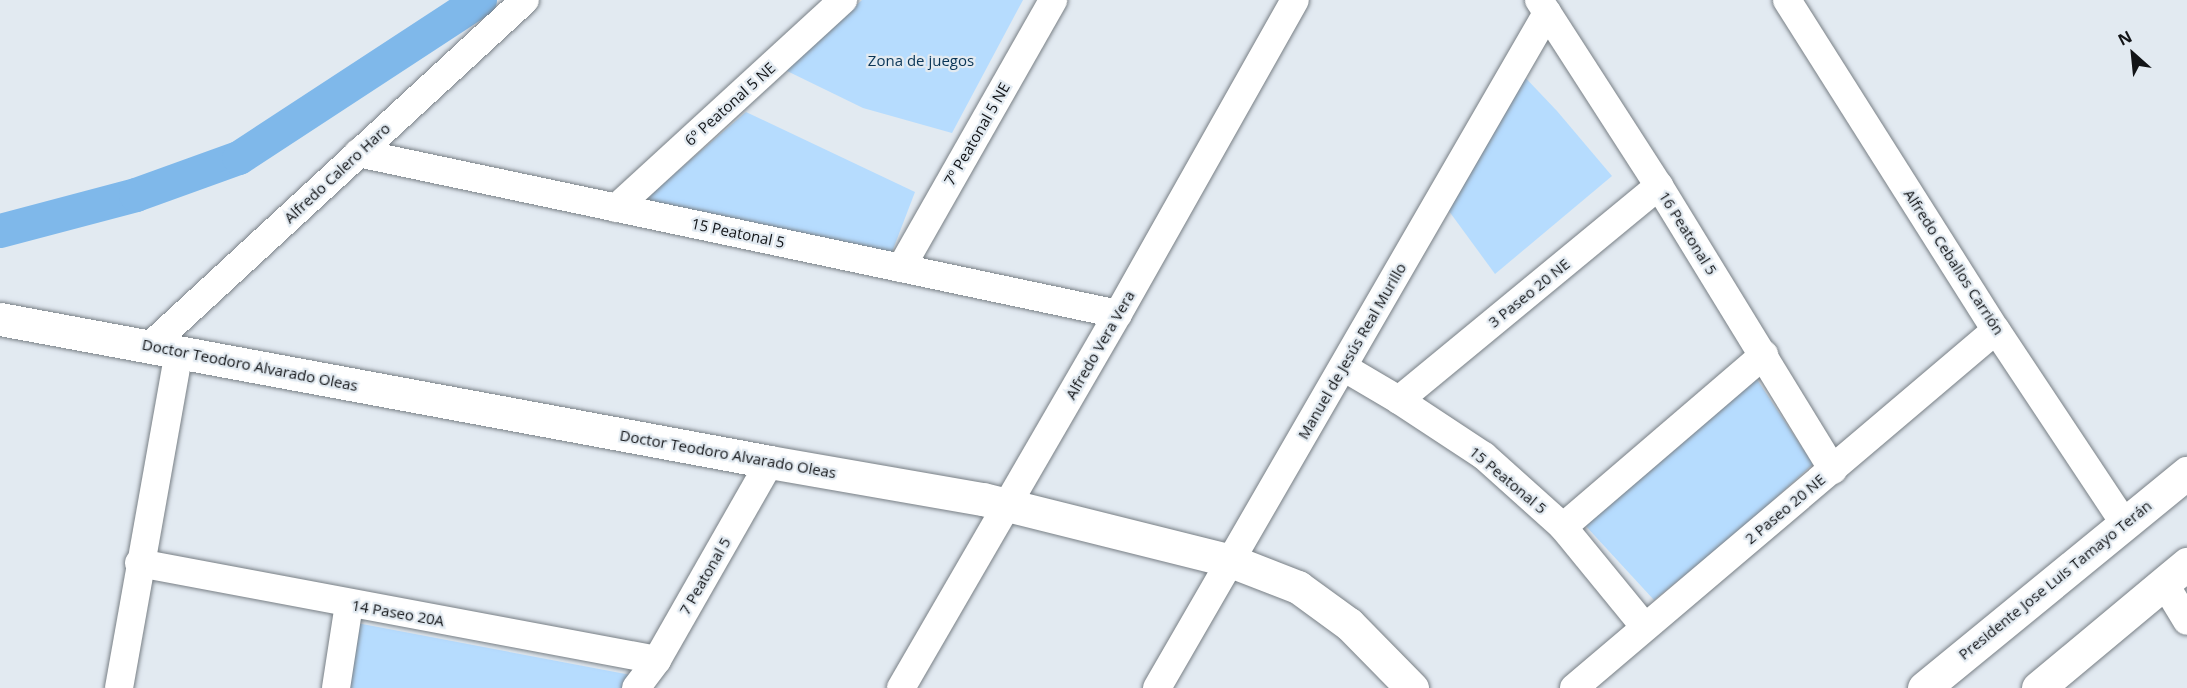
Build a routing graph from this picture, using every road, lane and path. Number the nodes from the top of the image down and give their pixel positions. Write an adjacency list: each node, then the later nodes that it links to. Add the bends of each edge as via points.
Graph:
1 (525, 0): 7 (street, Alfredo Calero Haro)
2 (843, 0): 9 (street, 6º Peatonal 5 NE)
3 (1053, 0): 10 (street, 7º Peatonal 5 NE)
4 (1295, 0): 11 (street, Alfredo Vera Vera)
5 (1787, 0): 13 (street, Alfredo Ceballos Carrión)
6 (1543, 7): 8 (street, 16 Peatonal 5); 16 (street, Manuel de Jesús Real Murillo)
7 (358, 153): 9 (street, 15 Peatonal 5); 14 (street, Alfredo Calero Haro)
8 (1659, 186): 15 (street, 16 Peatonal 5); 17 (street, 3 Paseo 20 NE)
9 (616, 208): 10 (street, 15 Peatonal 5)
10 (901, 268): 11 (street, 15 Peatonal 5)
11 (1118, 314): 21 (street, Alfredo Vera Vera)
12 (0, 319): 14 (street, Doctor Teodoro Alvarado Oleas)
13 (1996, 330): 19 (street, 2 Paseo 20 NE); 22 (street, Alfredo Ceballos Carrión)
14 (164, 349): 18 (street, Doctor Teodoro Alvarado Oleas); 25 (street)
15 (1764, 355): 19 (street, 16 Peatonal 5); 23 (street)
16 (1343, 367): 17 (street, 15 Peatonal 5); 24 (street, Manuel de Jesús Real Murillo)
17 (1399, 400): 23 (street, 15 Peatonal 5, via 1484,456)
18 (770, 462): 21 (street, Doctor Teodoro Alvarado Oleas); 30 (street, 7 Peatonal 5)
19 (1833, 470): 29 (street, 2 Paseo 20 NE)
20 (2187, 473): 22 (street, Presidente Jose Luis Tamayo Terán)
21 (1009, 505): 24 (street, Doctor Teodoro Alvarado Oleas); 34 (street, Alfredo Vera Vera)
22 (2124, 523): 38 (street, Presidente Jose Luis Tamayo Terán)
23 (1563, 527): 29 (street, 15 Peatonal 5)
24 (1231, 561): 35 (street, Manuel de Jesús Real Murillo); 36 (street, Doctor Teodoro Alvarado Oleas, via 1298,587 1349,624)
25 (139, 563): 27 (street, 14 Paseo 20A); 31 (street)
26 (2176, 574): 28 (street); 39 (street)
27 (350, 604): 30 (street, 14 Paseo 20A); 32 (street)
28 (2187, 621)
29 (1644, 626): 37 (street, 2 Paseo 20 NE)
30 (657, 660): 33 (street, 7 Peatonal 5)
31 (119, 688)
32 (336, 688)
33 (636, 688)
34 (901, 688)
35 (1157, 688)
36 (1412, 688)
37 (1574, 688)
38 (1924, 688)
39 (2038, 688)

